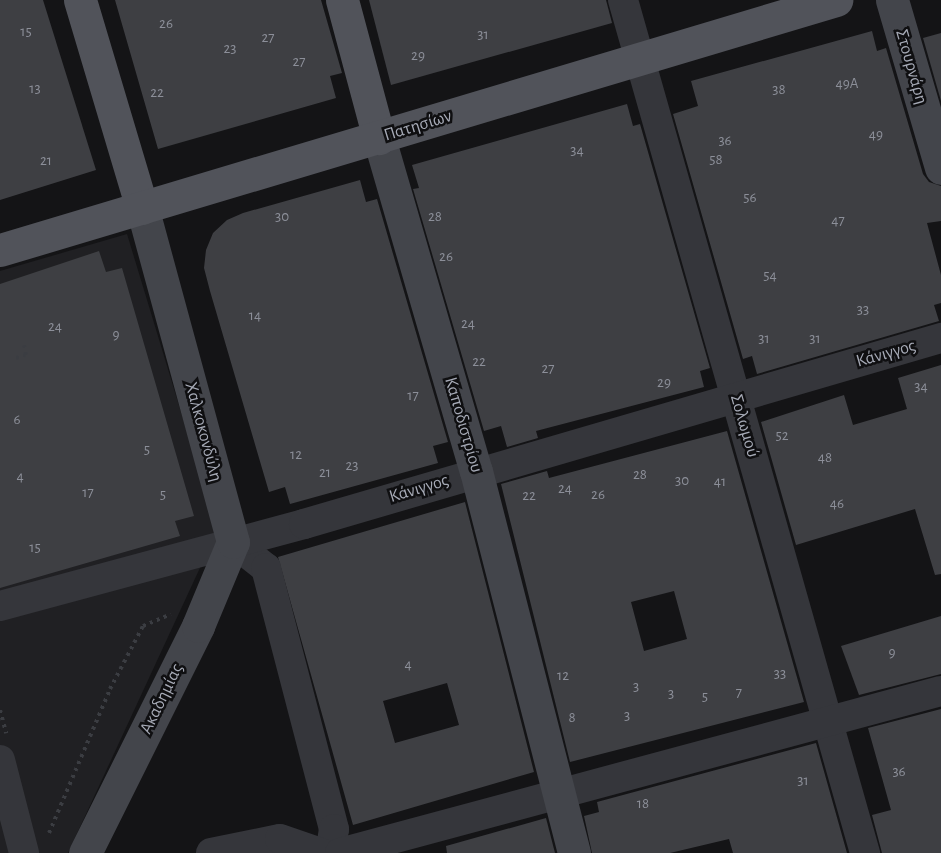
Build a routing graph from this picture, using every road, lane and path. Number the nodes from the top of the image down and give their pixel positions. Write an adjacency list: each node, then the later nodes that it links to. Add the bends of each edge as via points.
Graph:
1 (80, 0): 9 (main road, Χαλκοκονδύλη)
2 (342, 0): 7 (main road, Καποδιστρίου)
3 (623, 0): 6 (street, Σολωμού)
4 (836, 0): 6 (main road, Πατησίων)
5 (892, 0): 8 (main road, Στουρνάρη)
6 (640, 59): 7 (main road, Πατησίων); 14 (street, Σολωμού)
7 (379, 138): 9 (main road, Πατησίων); 15 (main road, Καποδιστρίου)
8 (941, 168)
9 (142, 208): 10 (main road, Πατησίων); 16 (main road, Χαλκοκονδύλη)
10 (0, 250)
11 (941, 339): 14 (street, Κάνιγγος)
12 (24, 345): 13 (path, via 26,355)
13 (16, 358)
14 (736, 397): 15 (street, Κάνιγγος); 20 (street, Σολωμού)
15 (476, 471): 16 (street, Κάνιγγος); 22 (main road, Καποδιστρίου)
16 (233, 542): 17 (street, Κάνιγγος); 24 (main road, Ακαδημίας, via 198,626); 27 (street, via 266,568 334,829)
17 (0, 606)
18 (168, 612): 23 (path, via 143,626)
19 (941, 691): 20 (street)
20 (828, 722): 22 (street); 30 (street, Σολωμού)
21 (0, 759): 23 (street)
22 (561, 796): 28 (street); 29 (main road, Καποδιστρίου)
23 (35, 849)
24 (85, 853)
25 (211, 853): 26 (street, via 280,839)
26 (321, 853)
27 (330, 853)
28 (340, 853)
29 (574, 853)
30 (864, 853)

